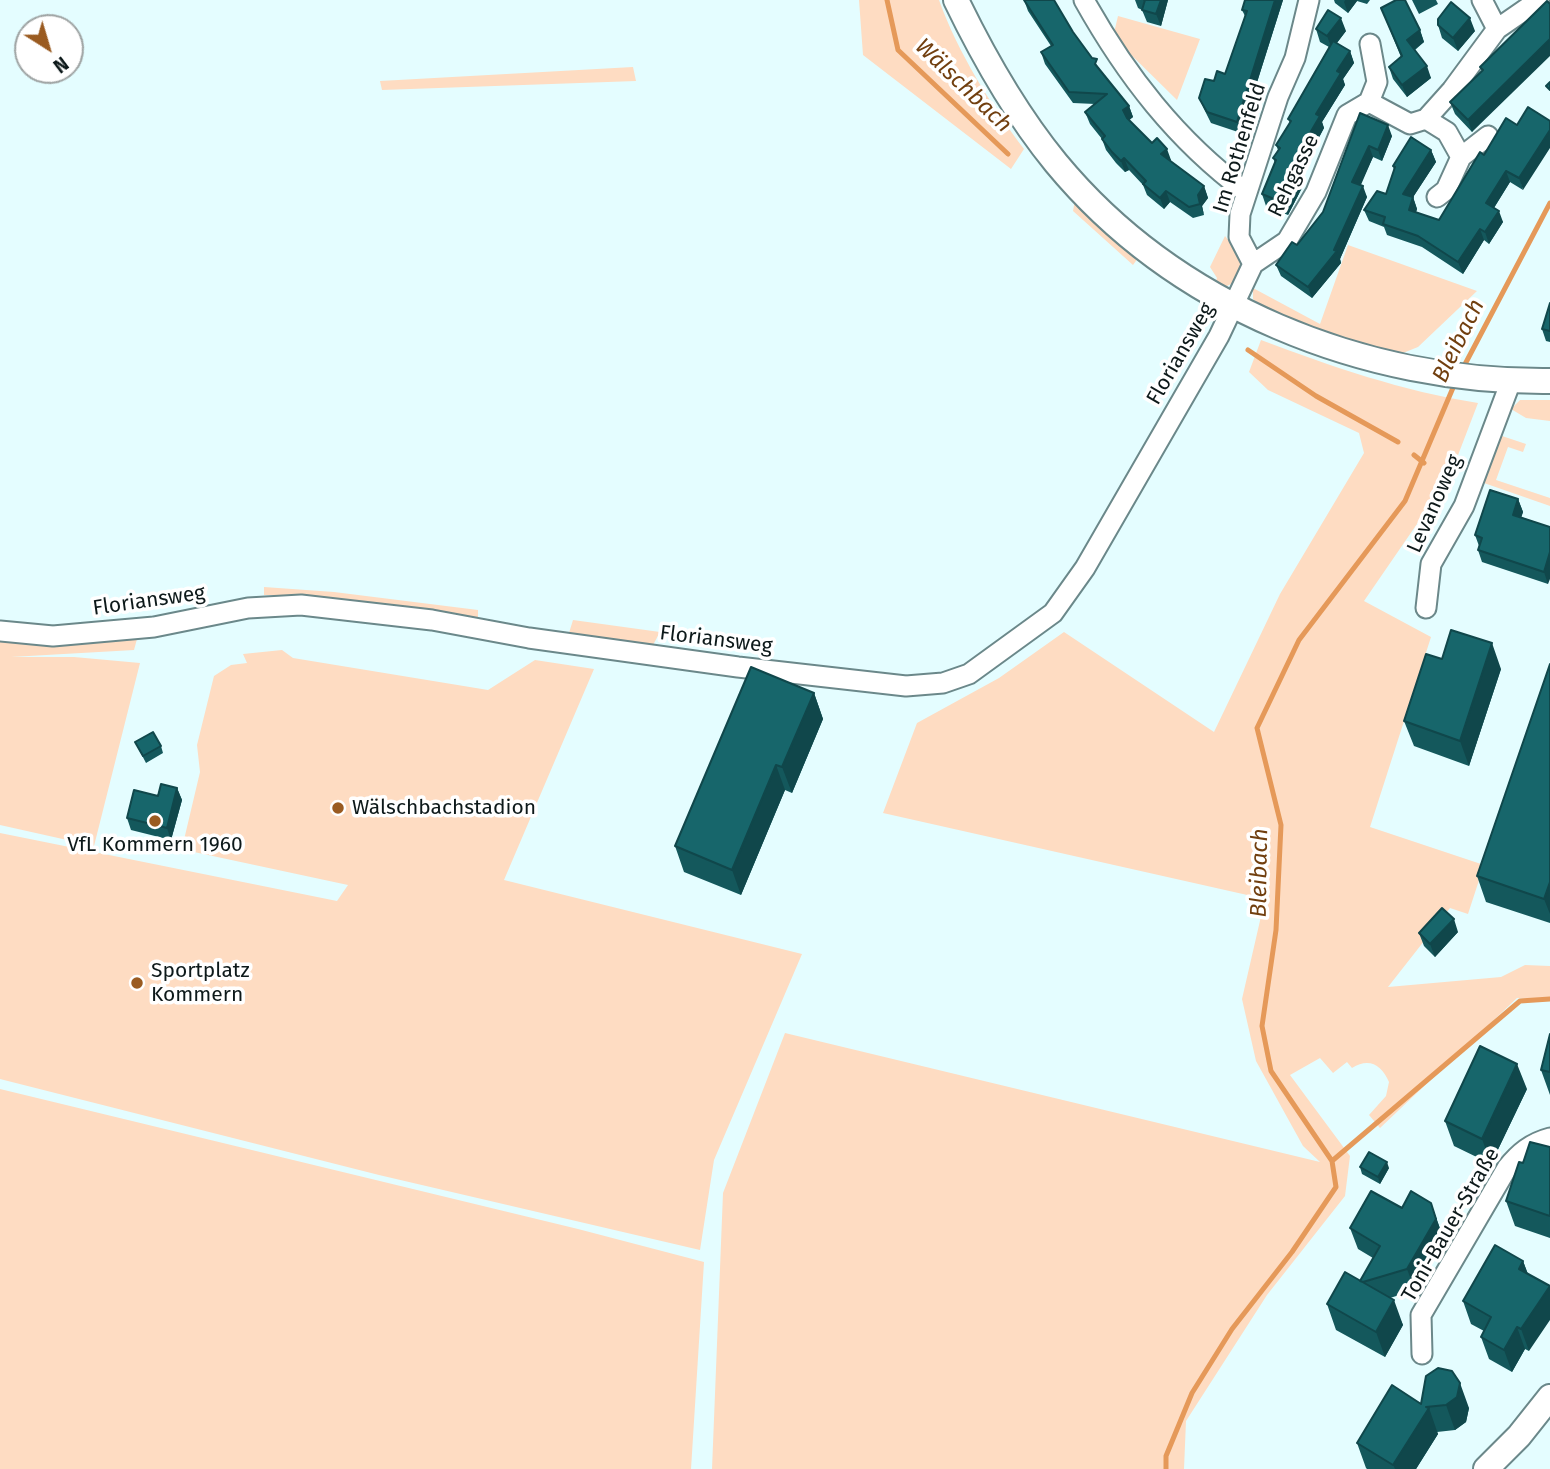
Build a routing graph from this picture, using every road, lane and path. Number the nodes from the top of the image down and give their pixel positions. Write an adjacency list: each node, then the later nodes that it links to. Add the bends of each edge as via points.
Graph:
1 (956, 0): 16 (street, via 1000,84 1057,164 1157,258)
2 (1106, 0): 6 (street)
3 (1309, 0): 13 (street, Im Rothenfeld, via 1295,58)
4 (1482, 0): 7 (street)
5 (1539, 0): 7 (street)
6 (1088, 8): 13 (street, via 1142,92 1198,153)
7 (1497, 29): 10 (street)
8 (1370, 44): 9 (street, via 1377,82)
9 (1369, 102): 10 (street, via 1410,124); 15 (street, Rehgasse, via 1347,115 1316,192 1287,241)
10 (1426, 119): 12 (street, via 1447,132)
11 (1488, 136): 12 (street)
12 (1461, 157): 14 (street, via 1446,190)
13 (1246, 192): 15 (street, Im Rothenfeld, via 1239,237)
14 (1437, 197)
15 (1253, 264): 16 (street)
16 (1235, 305): 17 (street, via 1309,339 1375,360 1439,374); 20 (street, Floriansweg, via 1085,568 1053,613 969,674 943,683 906,686 738,667 432,620 301,605 247,608 154,627 65,635)
17 (1511, 381): 18 (street); 19 (street, Levanoweg, via 1464,506 1431,564)
18 (1550, 381)
19 (1426, 608)
20 (0, 631)
21 (1550, 1138): 22 (street, Toni-Bauer-Straße, via 1519,1153 1507,1168 1422,1315)
22 (1422, 1354)
23 (1550, 1397): 24 (street)
24 (1486, 1469)

